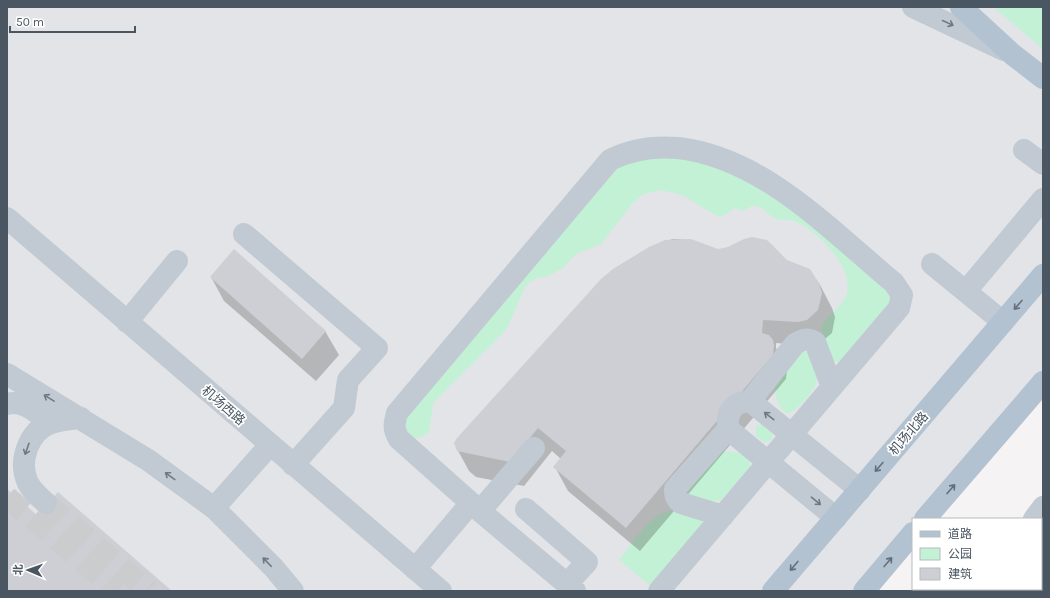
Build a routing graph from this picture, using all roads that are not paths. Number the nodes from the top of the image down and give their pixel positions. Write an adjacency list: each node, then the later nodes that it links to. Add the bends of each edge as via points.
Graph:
1 (913, 7): 3 (street, one-way to 3)
2 (961, 7): 3 (main road)
3 (1012, 54): 4 (main road)
4 (1043, 78)
5 (1024, 150): 6 (street)
6 (1043, 164)
7 (1043, 199): 13 (street)
8 (7, 218): 14 (street, 机场西路)
9 (244, 234): 30 (street, via 377,348 348,380 344,408)
10 (177, 260): 14 (street)
11 (932, 264): 13 (street)
12 (1043, 275): 15 (main road, 机场北路, one-way to 15)
13 (966, 291): 15 (street)
14 (127, 322): 27 (street, 机场西路)
15 (1003, 322): 31 (main road, 机场北路, one-way to 31)
16 (878, 353): 22 (street, via 840,397 833,403)
17 (7, 374): 23 (street, one-way to 17)
18 (1043, 382): 39 (main road, one-way to 18)
19 (832, 387): 20 (street, via 815,342 809,339 802,340 795,344); 22 (street); 33 (street, via 899,308 902,295 897,286 790,196 753,172 704,153 687,150 666,147 643,148 623,153 610,160 397,413 394,423 399,439)
20 (750, 401): 25 (street, via 735,405 729,412); 26 (street, one-way to 20)
21 (7, 404): 24 (street, via 24,405)
22 (816, 407): 26 (street)
23 (81, 418): 24 (street); 35 (street, one-way to 23, via 148,460)
24 (50, 423): 32 (street, one-way to 32, via 29,443 24,462 27,481 32,490)
25 (728, 429): 29 (street); 37 (street, via 675,489 676,499 681,503)
26 (793, 434): 29 (street); 31 (street)
27 (270, 445): 30 (street, 机场西路); 35 (street)
28 (534, 448): 33 (street)
29 (769, 461): 37 (street); 38 (street, one-way to 38)
30 (293, 465): 42 (street, 机场西路)
31 (860, 490): 38 (main road, 机场北路)
32 (46, 503)
33 (476, 507): 42 (street); 43 (street)
34 (1043, 507): 40 (street)
35 (214, 508): 44 (street, one-way to 35, via 273,567)
36 (526, 509): 43 (street, via 587,562)
37 (723, 516): 46 (street)
38 (836, 518): 47 (main road, 机场北路, one-way to 47)
39 (926, 518)
40 (1035, 518)
41 (912, 534): 48 (main road, one-way to 41)
42 (414, 568): 45 (street, 机场西路)
43 (571, 588)
44 (293, 591)
45 (441, 591)
46 (659, 591)
47 (773, 591)
48 (864, 591)

